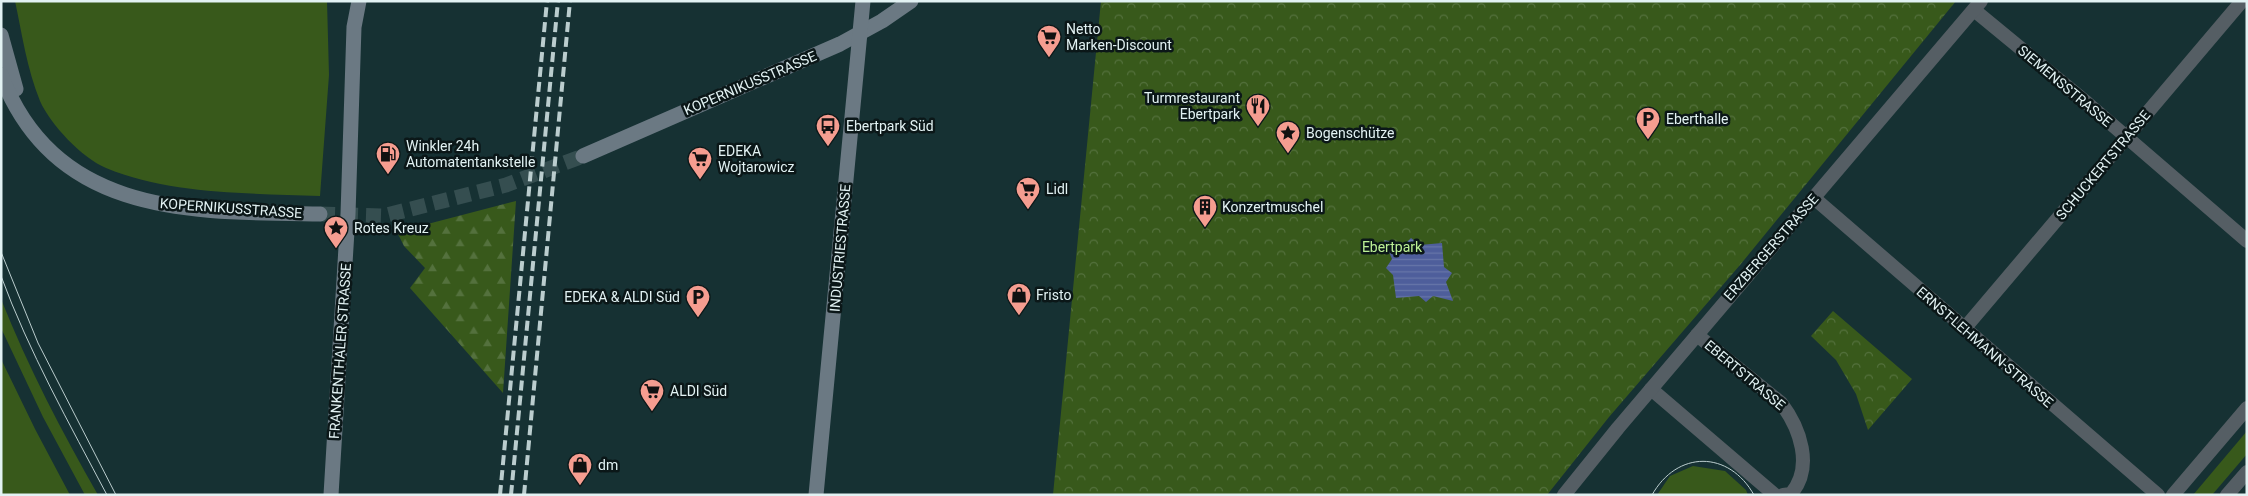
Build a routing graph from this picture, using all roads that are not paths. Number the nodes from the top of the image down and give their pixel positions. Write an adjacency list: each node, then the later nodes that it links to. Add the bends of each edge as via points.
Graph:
1 (351, 1): 7 (street, FRANKENTHALER STRASSE)
2 (359, 1): 7 (street, FRANKENTHALER STRASSE)
3 (863, 1): 8 (street, INDUSTRIESTRASSE)
4 (911, 1): 8 (street, KOPERNIKUSSTRASSE)
5 (2242, 1): 12 (street, SCHUCKERTSTRASSE)
6 (1977, 6): 12 (street, SIEMENSSTRASSE); 14 (street, ERZBERGERSTRASSE)
7 (354, 27): 23 (street, FRANKENTHALER STRASSE, via 348,214)
8 (860, 33): 13 (street, KOPERNIKUSSTRASSE); 24 (street, INDUSTRIESTRASSE)
9 (1, 35): 11 (street, KOPERNIKUSSTRASSE)
10 (1, 75): 11 (street, KOPERNIKUSSTRASSE)
11 (23, 116): 15 (street, KOPERNIKUSSTRASSE, via 39,139 67,167 123,196 219,210)
12 (2125, 137): 16 (street, SIEMENSSTRASSE); 17 (street, SCHUCKERTSTRASSE)
13 (583, 156)
14 (1814, 198): 17 (street, ERNST-LEHMANN-STRASSE); 18 (street, ERZBERGERSTRASSE)
15 (320, 214)
16 (2247, 241)
17 (1964, 329): 27 (street, ERNST-LEHMANN-STRASSE)
18 (1697, 335): 19 (street, ERZBERGERSTRASSE); 26 (street, EBERTSTRASSE, via 1781,403 1792,417 1800,440 1802,468 1798,486 1791,494)
19 (1651, 389): 22 (street, ERZBERGERSTRASSE); 25 (street)
20 (2247, 408): 28 (street)
21 (2247, 472): 29 (street)
22 (1571, 492)
23 (331, 495)
24 (816, 495)
25 (1775, 495)
26 (1783, 495)
27 (2158, 495)
28 (2173, 495)
29 (2227, 495)

